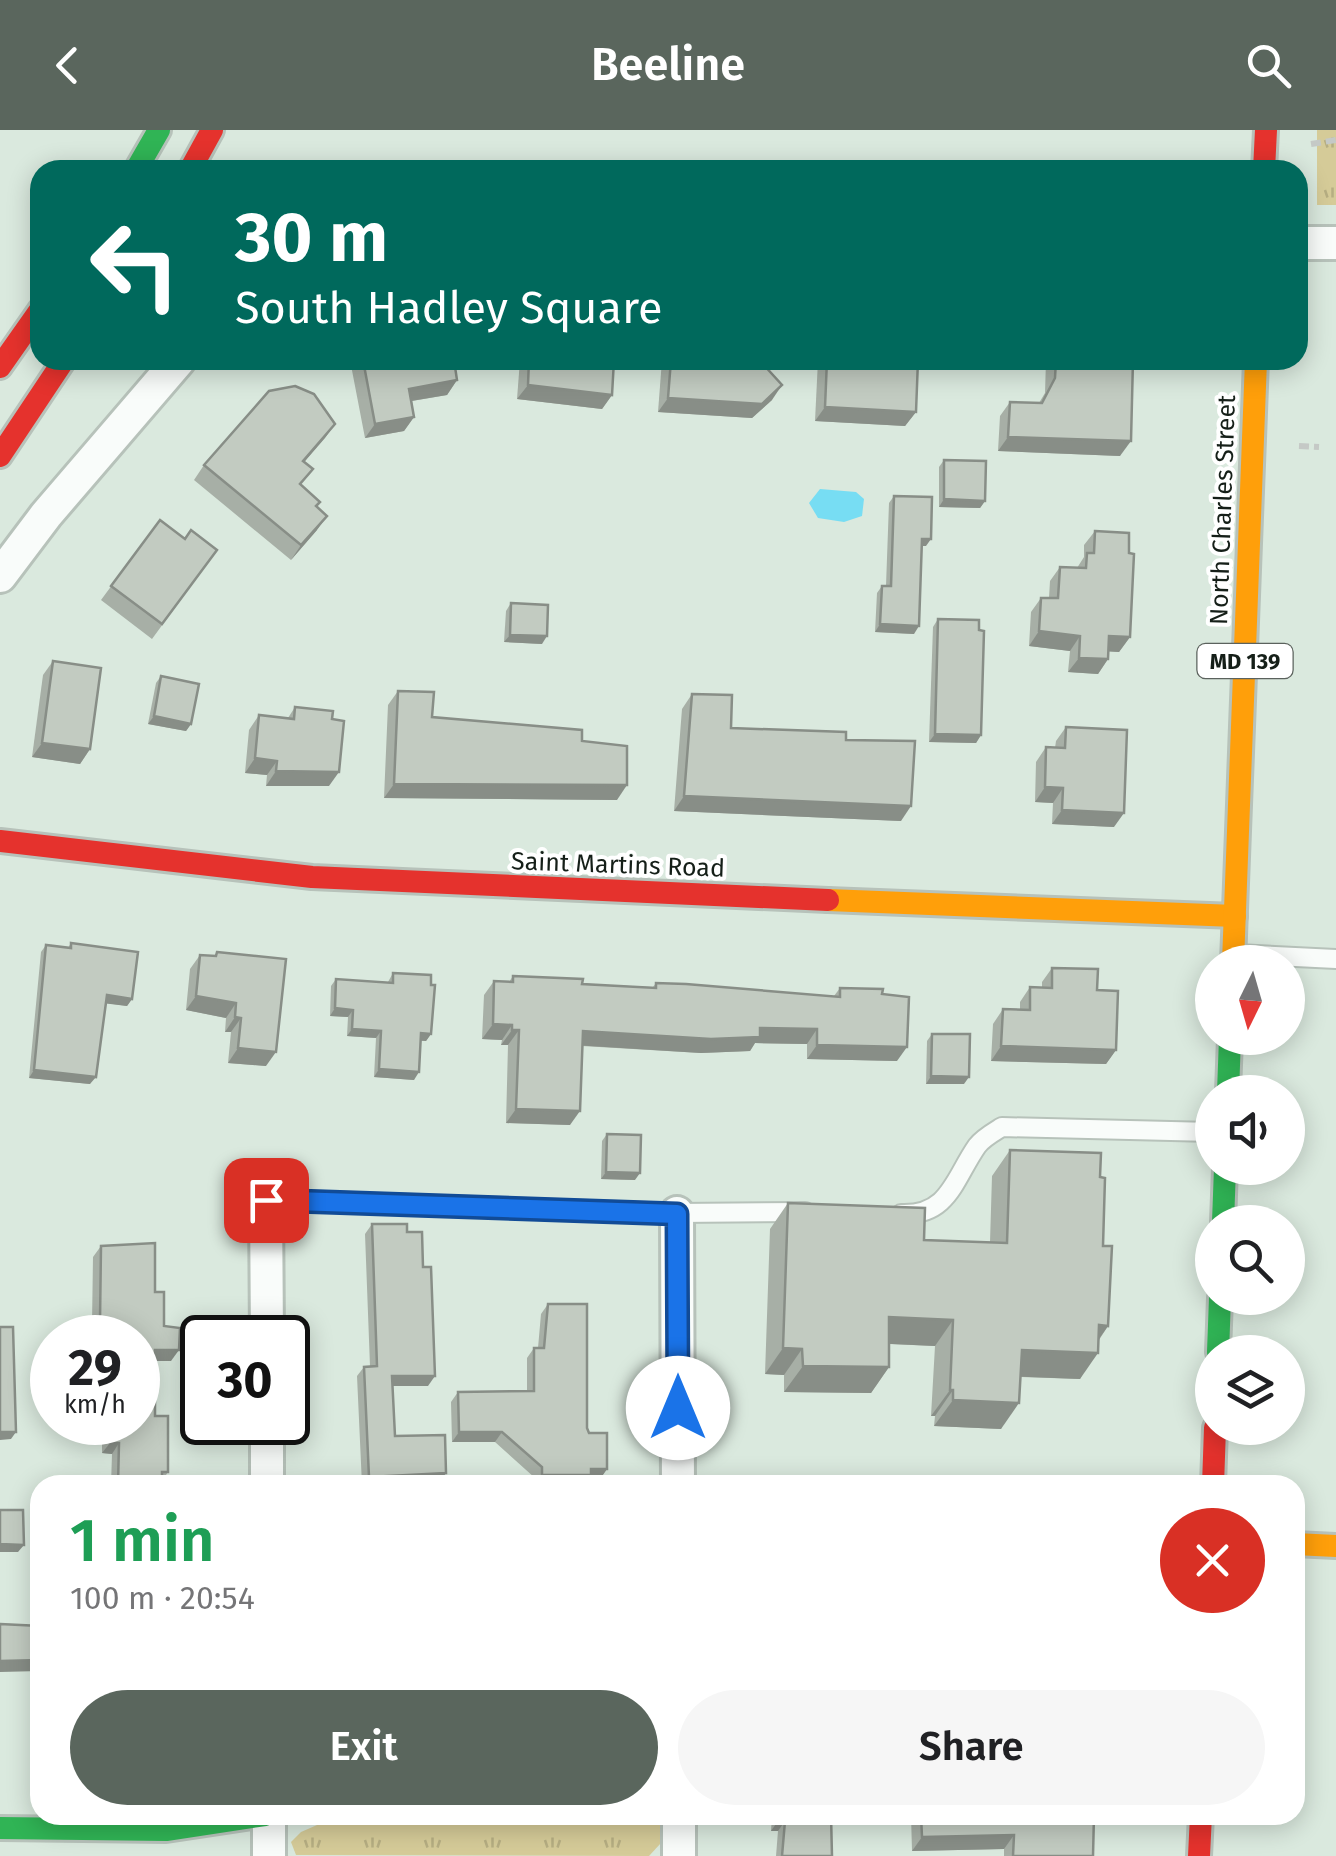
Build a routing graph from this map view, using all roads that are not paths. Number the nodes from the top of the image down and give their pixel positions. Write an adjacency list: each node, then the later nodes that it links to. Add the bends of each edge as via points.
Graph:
1 (159, 130): 4 (main road)
2 (212, 130): 5 (main road)
3 (1266, 130): 6 (main road)
4 (142, 160)
5 (196, 160)
6 (1264, 160)
7 (1308, 243): 8 (street)
8 (1336, 243)
9 (30, 324): 10 (main road)
10 (0, 367)
11 (57, 370): 14 (main road)
12 (170, 370): 15 (street)
13 (1256, 370): 17 (main road, North Charles Street / MD 139)
14 (0, 456)
15 (0, 576)
16 (0, 841): 17 (main road, Saint Martins Road, via 429,885)
17 (1235, 916): 18 (main road, North Charles Street / MD 139)
18 (1234, 945)
19 (1305, 959): 20 (lane)
20 (1336, 959)
21 (1195, 1132): 25 (lane, via 1002,1126 978,1143 954,1190 936,1207 921,1215)
22 (266, 1200): 24 (lane); 26 (street)
23 (828, 1212): 24 (lane)
24 (677, 1214): 30 (street)
25 (884, 1214)
26 (266, 1315)
27 (267, 1445): 29 (street)
28 (1214, 1445): 31 (main road)
29 (267, 1475)
30 (678, 1475)
31 (1213, 1475)
32 (1305, 1544): 33 (main road)
33 (1336, 1546)
34 (212, 1825): 38 (main road, via 146,1831)
35 (267, 1825): 39 (street)
36 (679, 1825): 40 (street)
37 (1201, 1825): 41 (main road)
38 (0, 1828)
39 (269, 1856)
40 (679, 1856)
41 (1200, 1856)

